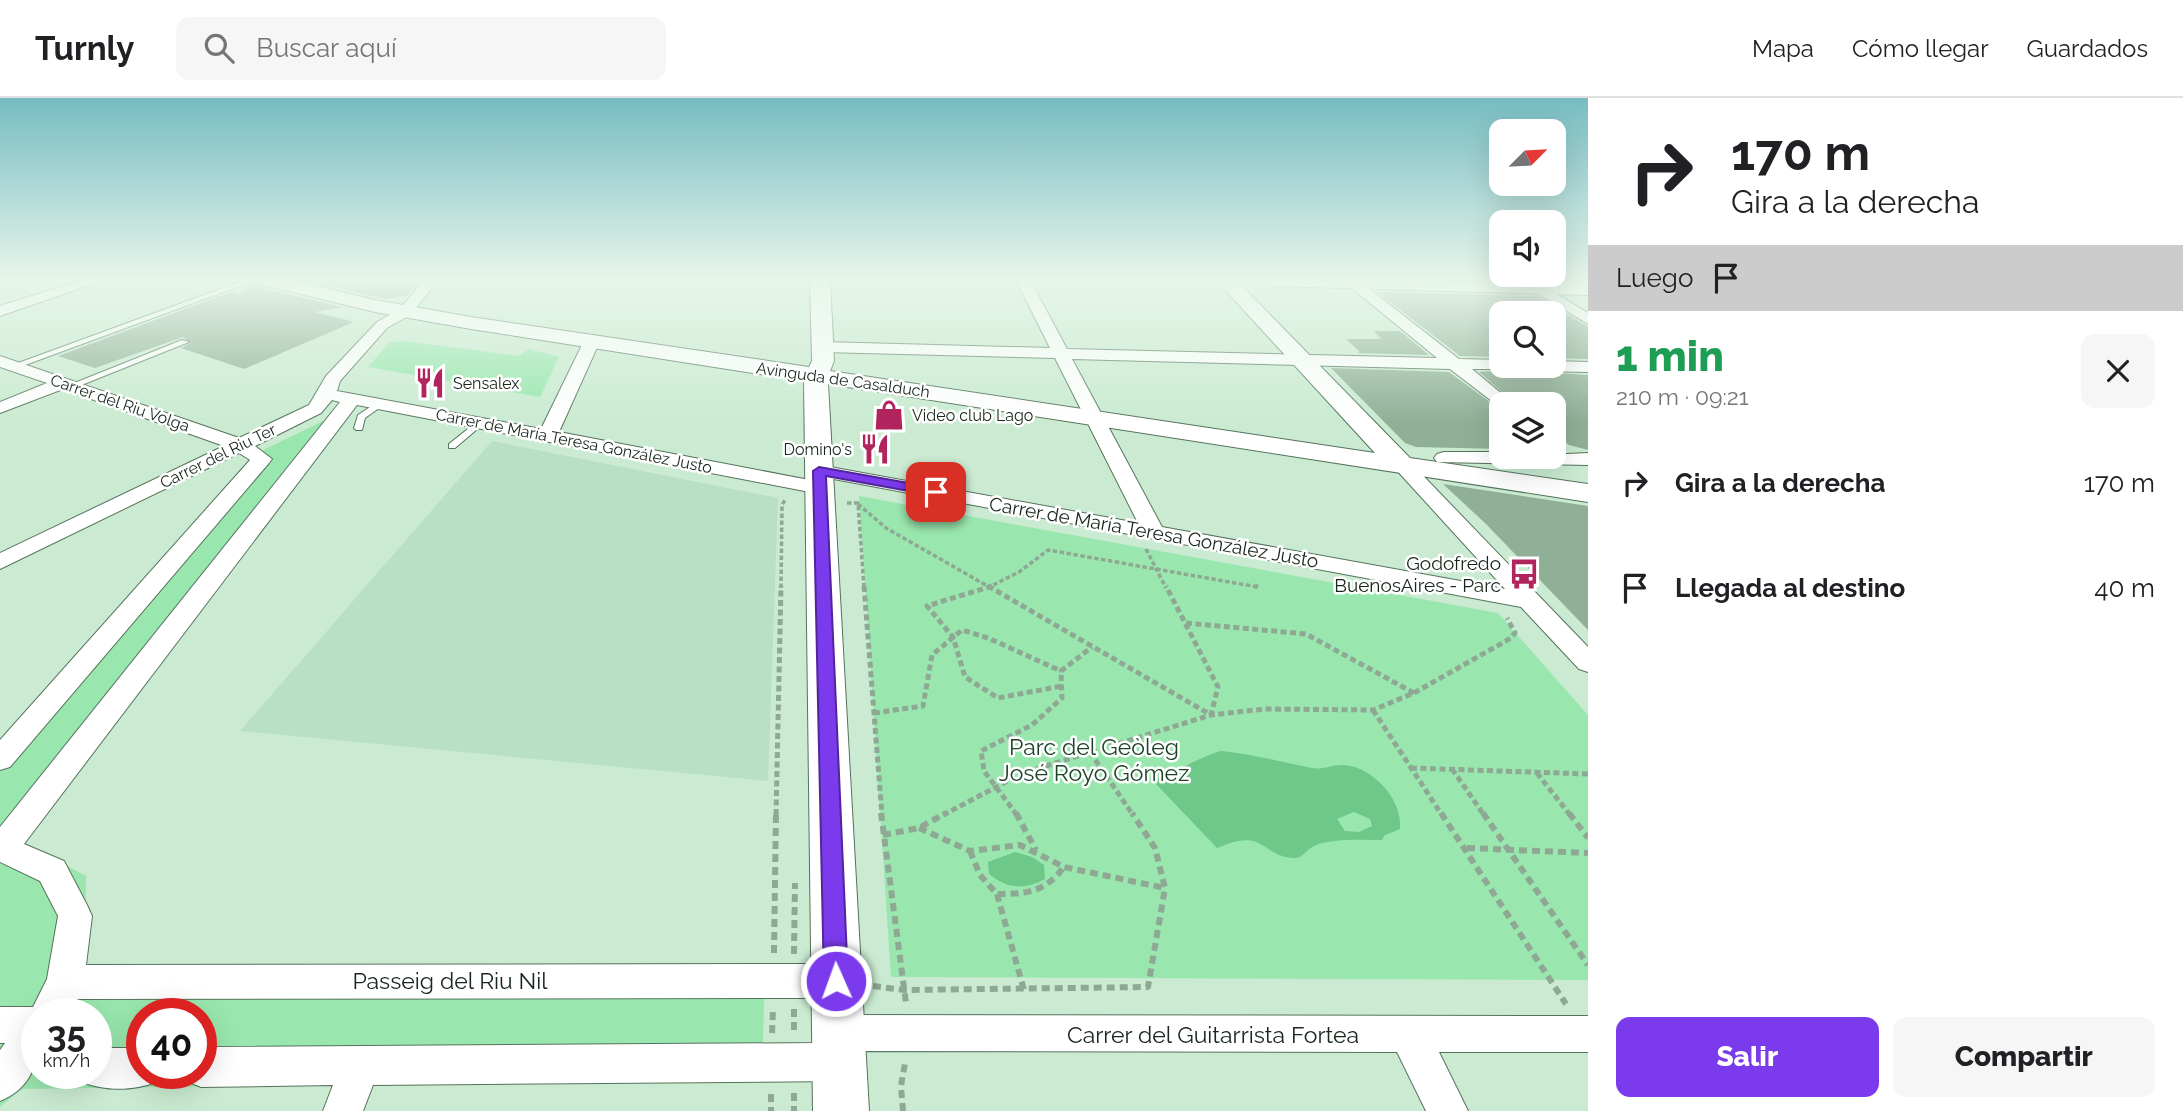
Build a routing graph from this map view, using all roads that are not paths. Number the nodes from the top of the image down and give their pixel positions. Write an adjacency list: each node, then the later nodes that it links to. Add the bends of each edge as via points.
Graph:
1 (122, 327): 13 (lane)
2 (380, 327): 21 (street, Carrer del Riu Ter, via 332,380)
3 (497, 327): 9 (main road, Avinguda de Casalduch)
4 (822, 327): 10 (main road)
5 (1047, 327): 11 (street)
6 (1270, 327): 12 (main road)
7 (1409, 327): 14 (street)
8 (185, 342): 19 (lane)
9 (591, 343): 18 (main road, Avinguda de Casalduch); 27 (street)
10 (823, 347): 11 (street); 18 (main road)
11 (1060, 353): 12 (street); 24 (street)
12 (1301, 359): 14 (street); 33 (main road)
13 (7, 363): 19 (street, Carrer del Riu Volga)
14 (1454, 363): 15 (street); 20 (street)
15 (1489, 364)
16 (1566, 367): 17 (street)
17 (1588, 367)
18 (816, 376): 24 (main road, Avinguda de Casalduch); 34 (main road)
19 (67, 384): 23 (street); 28 (street, Carrer del Riu Volga)
20 (1490, 392)
21 (340, 396): 22 (street, Carrer de María Teresa González Justo); 28 (street, Carrer del Riu Ter); 41 (street, Passeig del Riu Nil)
22 (379, 404): 25 (street, Carrer de María Teresa González Justo); 26 (lane, via 362,417)
23 (0, 408)
24 (1094, 417): 33 (main road, Avinguda de Casalduch); 36 (street)
25 (479, 423): 27 (street, Carrer de María Teresa González Justo); 29 (lane)
26 (359, 429)
27 (547, 437): 34 (street, Carrer de María Teresa González Justo)
28 (240, 445): 37 (street, Carrer del Riu Ter); 40 (street, via 262,459)
29 (452, 446)
30 (1566, 451): 32 (street)
31 (1444, 458): 32 (street)
32 (1583, 463)
33 (1401, 464): 35 (main road, Avinguda de Casalduch); 38 (street)
34 (829, 491): 36 (street, Carrer de María Teresa González Justo); 42 (main road)
35 (1588, 492)
36 (1149, 539): 38 (street, Carrer de María Teresa González Justo)
37 (0, 562)
38 (1538, 610): 39 (street)
39 (1588, 663)
40 (0, 759)
41 (1, 848): 43 (street, Passeig del Riu Nil, via 52,872 75,916)
42 (836, 981): 43 (street, Passeig del Riu Nil); 50 (main road)
43 (57, 998)
44 (0, 1025): 45 (street)
45 (21, 1025)
46 (1408, 1034): 47 (street, Carrer del Guitarrista Fortea); 50 (street, Carrer del Guitarrista Fortea, via 910,1034); 52 (street)
47 (1587, 1034)
48 (360, 1066): 49 (street); 50 (street, via 772,1063); 51 (street)
49 (217, 1067)
50 (839, 1069)
51 (344, 1111)
52 (1448, 1111)

